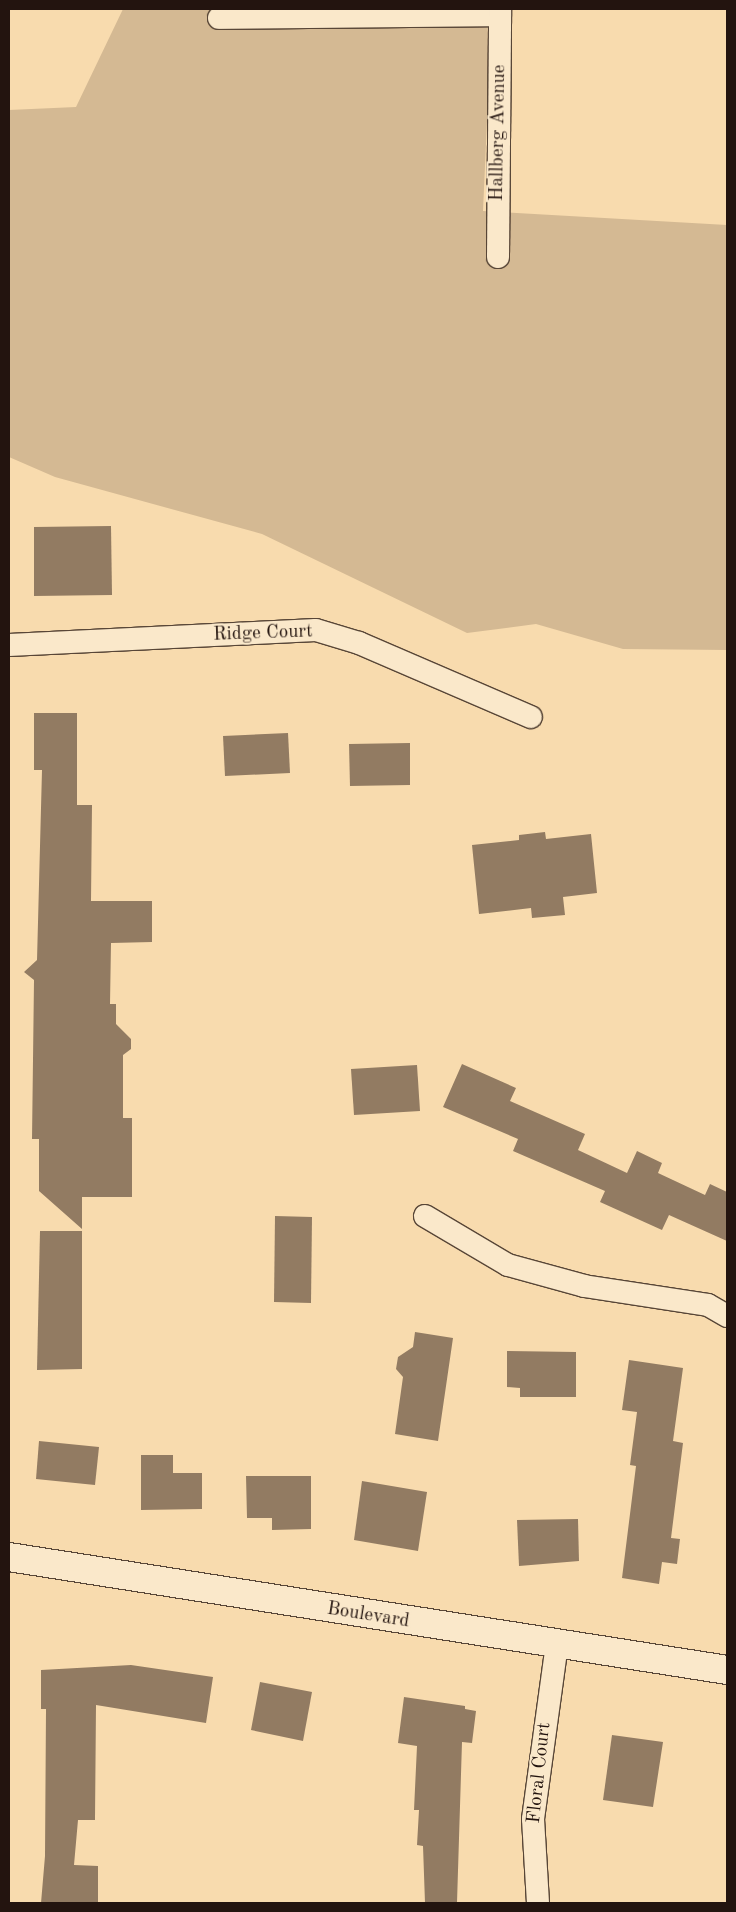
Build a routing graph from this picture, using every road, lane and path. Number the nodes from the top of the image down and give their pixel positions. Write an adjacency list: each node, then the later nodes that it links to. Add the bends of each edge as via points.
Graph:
1 (500, 12): 2 (street); 3 (street, Hallberg Avenue)
2 (219, 18)
3 (498, 257)
4 (9, 645): 5 (street, Ridge Court, via 316,630 358,643)
5 (531, 717)
6 (425, 1216): 7 (street, via 508,1265 608,1289 708,1305)
7 (727, 1316)
8 (9, 1558): 9 (street, Boulevard)
9 (556, 1644): 10 (street, Boulevard); 11 (street, Floral Court, via 533,1820)
10 (727, 1670)
11 (538, 1903)

